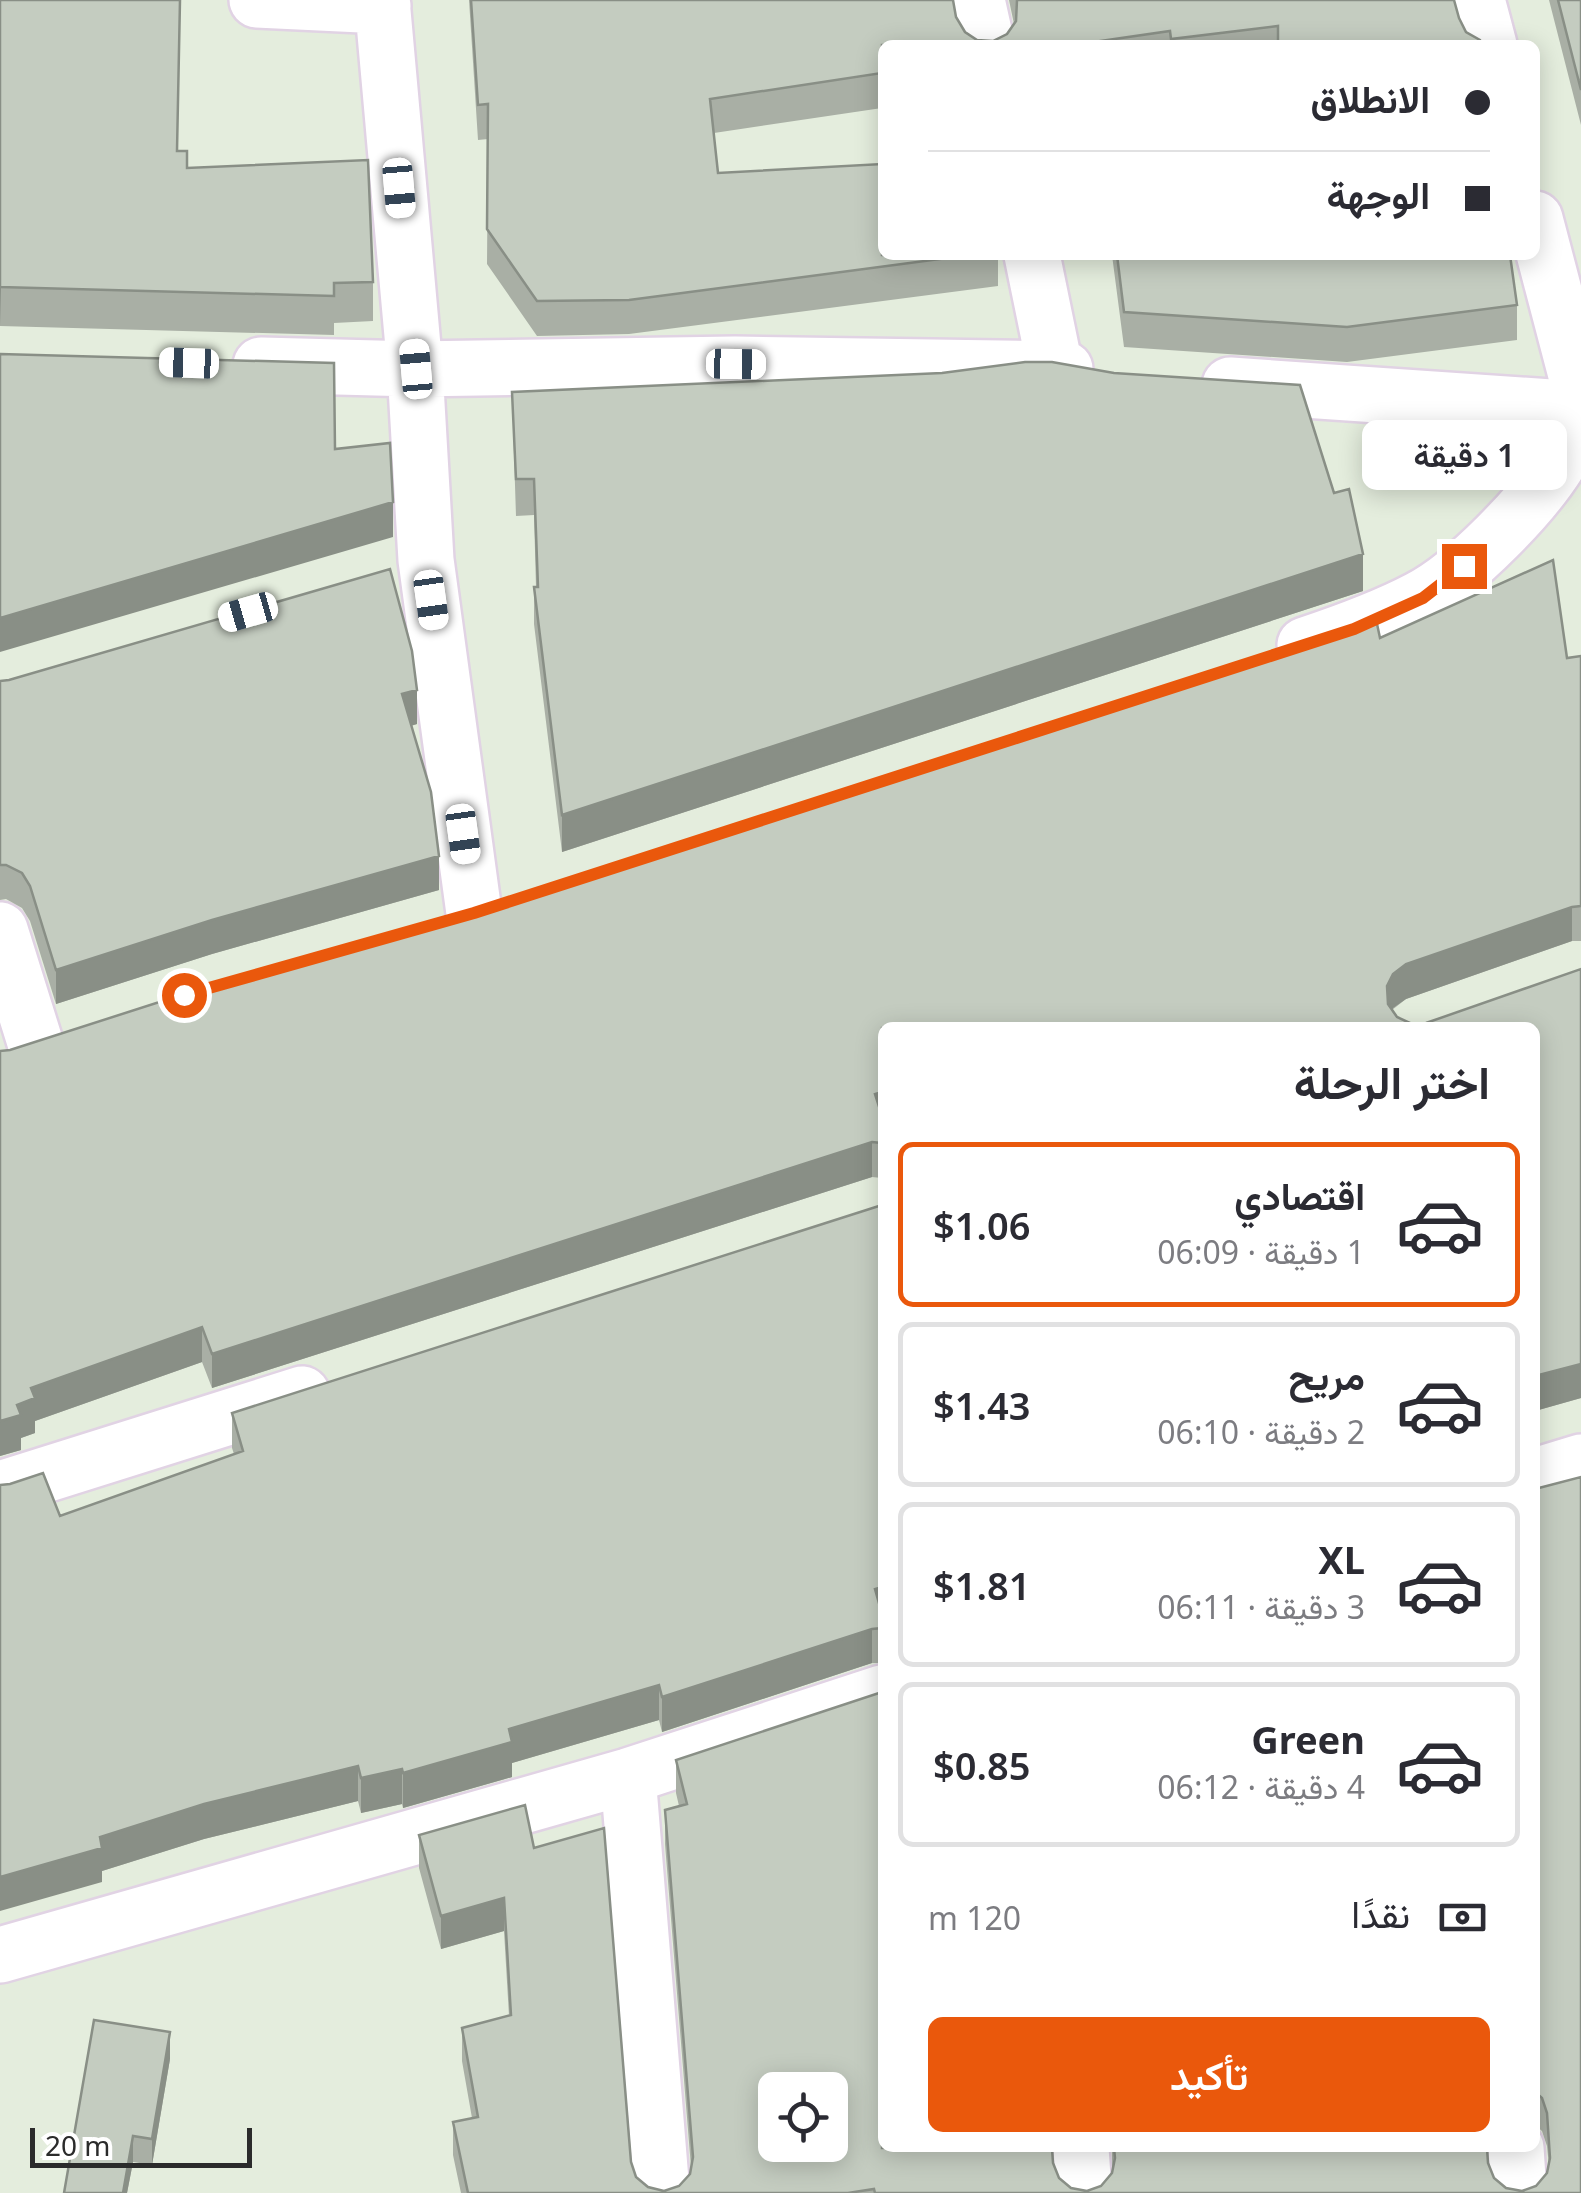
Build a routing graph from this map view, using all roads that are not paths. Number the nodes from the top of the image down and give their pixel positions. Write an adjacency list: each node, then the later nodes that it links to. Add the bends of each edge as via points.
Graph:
1 (257, 0): 4 (street)
2 (977, 0): 5 (street)
3 (1477, 0): 6 (street)
4 (383, 3): 11 (street)
5 (986, 40)
6 (1488, 40)
7 (1540, 238): 14 (street)
8 (1033, 260): 10 (street)
9 (218, 364): 11 (street)
10 (1056, 367): 11 (street); 12 (street)
11 (416, 369): 17 (street)
12 (1116, 378)
13 (1186, 382): 15 (street)
14 (1581, 394)
15 (1581, 409)
16 (1581, 418): 19 (street, via 1561,460 1523,510 1423,598)
17 (426, 560): 18 (street); 21 (street)
18 (370, 577)
19 (1260, 659)
20 (530, 895): 21 (street)
21 (474, 913): 22 (street)
22 (420, 928)
23 (0, 930): 25 (street)
24 (91, 1024): 25 (street)
25 (17, 1049)
26 (358, 1376): 29 (street)
27 (1581, 1462): 28 (street)
28 (1540, 1474)
29 (0, 1489)
30 (878, 1694): 31 (street)
31 (628, 1776): 32 (street); 35 (street)
32 (0, 1955)
33 (1081, 2152): 36 (street)
34 (1516, 2152): 37 (street)
35 (662, 2193)
36 (1084, 2193)
37 (1519, 2193)

